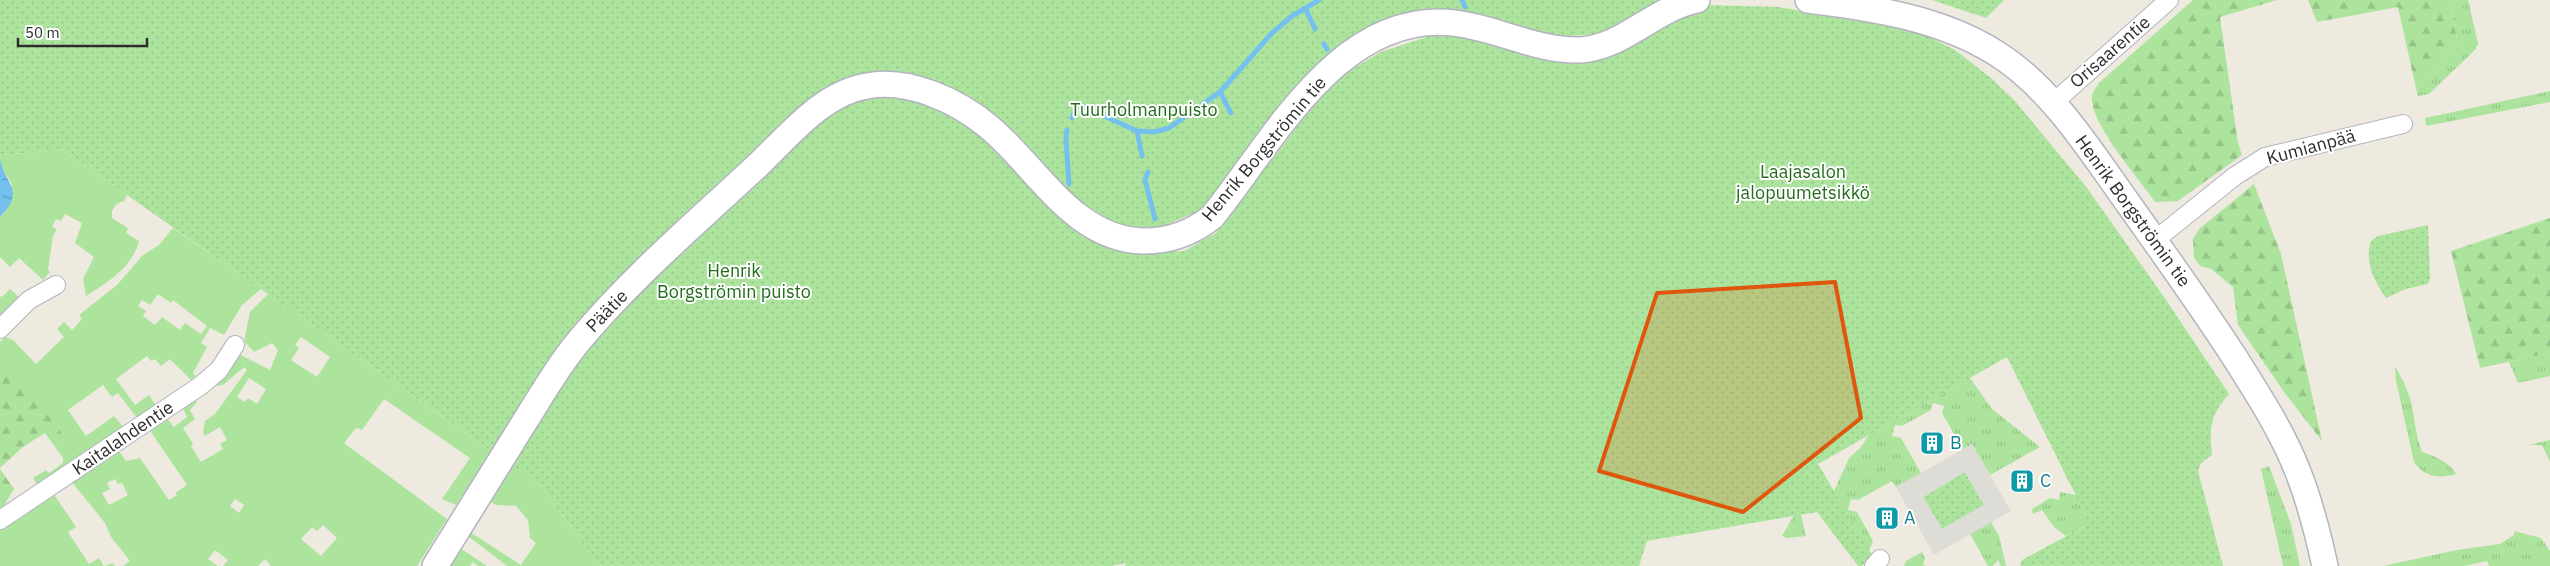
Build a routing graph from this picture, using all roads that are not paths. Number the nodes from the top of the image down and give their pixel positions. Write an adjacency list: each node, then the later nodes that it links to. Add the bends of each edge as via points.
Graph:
1 (1697, 0): 4 (street, Henrik Borgströmin tie, via 1667,11 1619,39 1581,50 1545,47 1454,23 1413,25 1386,34 1351,53 1308,91 1212,216 1197,228 1158,241 1116,237 1087,222 991,129 971,113 952,104 902,86 885,84 846,91)
2 (1808, 0): 5 (street, Henrik Borgströmin tie, via 1944,27 1998,55 2024,74)
3 (2169, 0): 5 (street, Orisaarentie)
4 (832, 100): 12 (street, Päätie, via 812,114 699,220 607,309 577,344)
5 (2052, 104): 7 (street, Henrik Borgströmin tie, via 2070,123)
6 (2403, 124): 7 (street, Kumianpää, via 2265,157 2234,176)
7 (2154, 241): 13 (street, Henrik Borgströmin tie, via 2222,337 2275,424 2311,508)
8 (56, 285): 9 (street, via 29,300)
9 (0, 330)
10 (235, 345): 11 (street, Kaitalahdentie, via 219,370 200,386)
11 (0, 520)
12 (435, 566)
13 (2326, 566)

